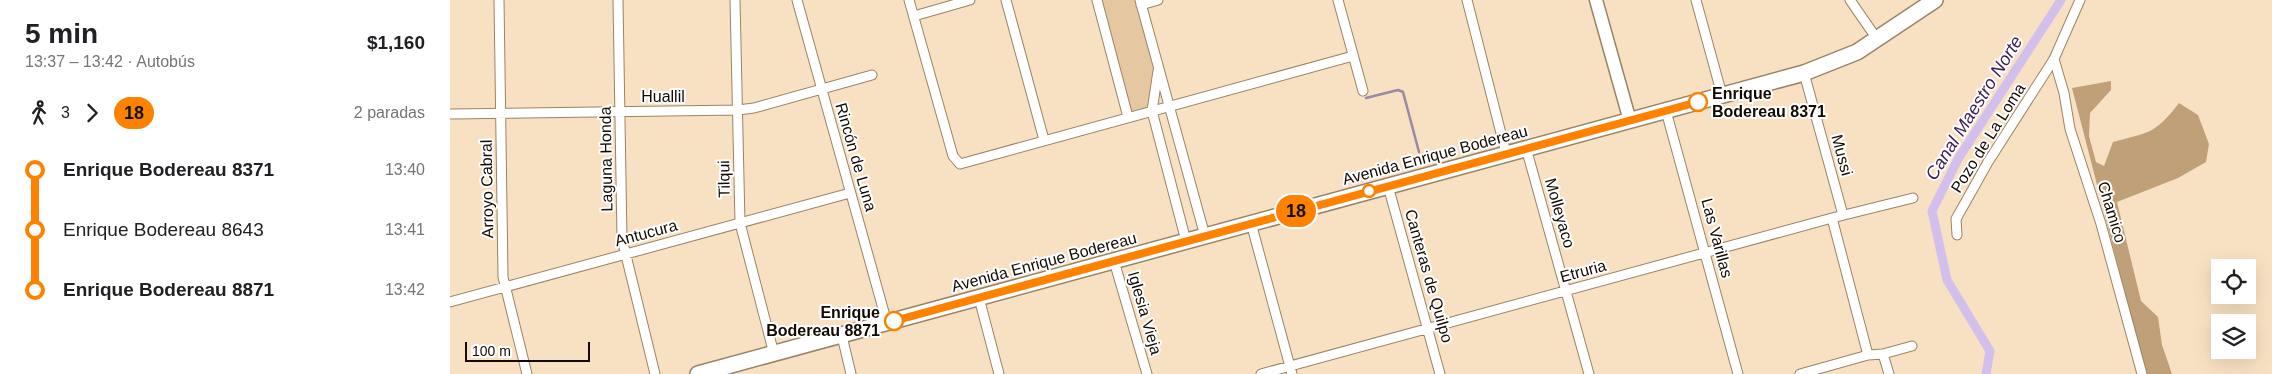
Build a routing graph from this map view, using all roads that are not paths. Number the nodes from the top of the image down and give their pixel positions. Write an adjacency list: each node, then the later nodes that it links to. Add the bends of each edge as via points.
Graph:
1 (499, 0): 33 (street, Arroyo Cabral)
2 (618, 0): 30 (street, Laguna Honda)
3 (735, 0): 29 (street, Tilqui)
4 (796, 0): 25 (street, Rincón de Luna)
5 (910, 0): 18 (street)
6 (970, 0): 18 (street)
7 (1006, 0): 37 (street)
8 (1097, 0): 35 (street)
9 (1158, 0): 16 (street)
10 (1338, 0): 20 (street)
11 (1467, 0): 39 (street)
12 (1596, 0): 36 (main road)
13 (1696, 0): 27 (street)
14 (1850, 0): 19 (street)
15 (2080, 0): 21 (street)
16 (1140, 2): 22 (street)
17 (1926, 3): 19 (main road, Avenida Enrique Bodereau)
18 (914, 16): 37 (street, via 957,162 963,164)
19 (1877, 39): 23 (main road, Avenida Enrique Bodereau, via 1844,59)
20 (1353, 56): 26 (street); 28 (street)
21 (2054, 59): 47 (street, Pozo de La Loma, via 1988,162 1956,220); 77 (street, Chamico, via 2070,129 2101,224)
22 (1158, 67): 28 (street); 31 (street)
23 (1804, 73): 27 (main road, Avenida Enrique Bodereau); 43 (street, Mussi)
24 (872, 75): 25 (street, Huallil)
25 (821, 90): 29 (street, Huallil); 41 (street, Rincón de Luna)
26 (1363, 91)
27 (1722, 95): 32 (main road, Avenida Enrique Bodereau)
28 (1169, 106): 31 (street); 48 (street)
29 (738, 110): 30 (street, Huallil); 45 (street, Tilqui)
30 (620, 111): 33 (street, Huallil); 50 (street, Laguna Honda)
31 (1152, 111): 35 (street); 49 (street)
32 (1666, 111): 36 (main road, Avenida Enrique Bodereau); 51 (street, Las Varillas)
33 (500, 113): 34 (street, Huallil); 53 (street, Arroyo Cabral)
34 (450, 114)
35 (1128, 117): 37 (street)
36 (1630, 121): 38 (main road, Avenida Enrique Bodereau)
37 (1044, 140)
38 (1526, 148): 39 (main road, Avenida Enrique Bodereau); 54 (street, Molleyaco)
39 (1506, 153): 40 (main road, Avenida Enrique Bodereau)
40 (1388, 186): 46 (main road, Avenida Enrique Bodereau); 58 (street, Canteras de Quilpo)
41 (850, 193): 45 (street, Antucura); 57 (street, Rincón de Luna)
42 (1913, 198): 43 (street, Etruria)
43 (1843, 216): 44 (street, Etruria)
44 (1832, 218): 51 (street, Etruria); 63 (street)
45 (740, 223): 50 (street, Antucura); 61 (street, Tilqui)
46 (1251, 223): 48 (main road, Avenida Enrique Bodereau); 64 (street)
47 (1957, 235)
48 (1205, 236): 49 (main road, Avenida Enrique Bodereau)
49 (1186, 241): 52 (main road, Avenida Enrique Bodereau)
50 (625, 254): 53 (street, Antucura); 66 (street, Laguna Honda)
51 (1706, 254): 54 (street, Etruria); 74 (street, Las Varillas)
52 (1114, 261): 55 (main road, Avenida Enrique Bodereau); 70 (street, Iglesia Vieja)
53 (505, 287): 56 (street, Antucura); 65 (street, Arroyo Cabral)
54 (1566, 291): 58 (street, Etruria); 73 (street, Molleyaco)
55 (979, 298): 57 (main road, Avenida Enrique Bodereau); 69 (street)
56 (450, 302)
57 (887, 323): 59 (main road, Avenida Enrique Bodereau)
58 (1428, 328): 64 (street, Etruria); 72 (street, Canteras de Quilpo)
59 (842, 336): 61 (main road, Avenida Enrique Bodereau); 68 (street)
60 (1912, 346): 62 (street)
61 (774, 354): 67 (main road, Avenida Enrique Bodereau)
62 (1883, 354): 63 (street); 76 (street)
63 (1868, 355): 75 (street)
64 (1291, 370): 71 (street, Etruria)
65 (527, 374)
66 (655, 374)
67 (700, 374)
68 (851, 374)
69 (999, 374)
70 (1147, 374)
71 (1262, 374)
72 (1440, 374)
73 (1589, 374)
74 (1738, 374)
75 (1800, 374)
76 (1888, 374)
77 (2142, 374)

